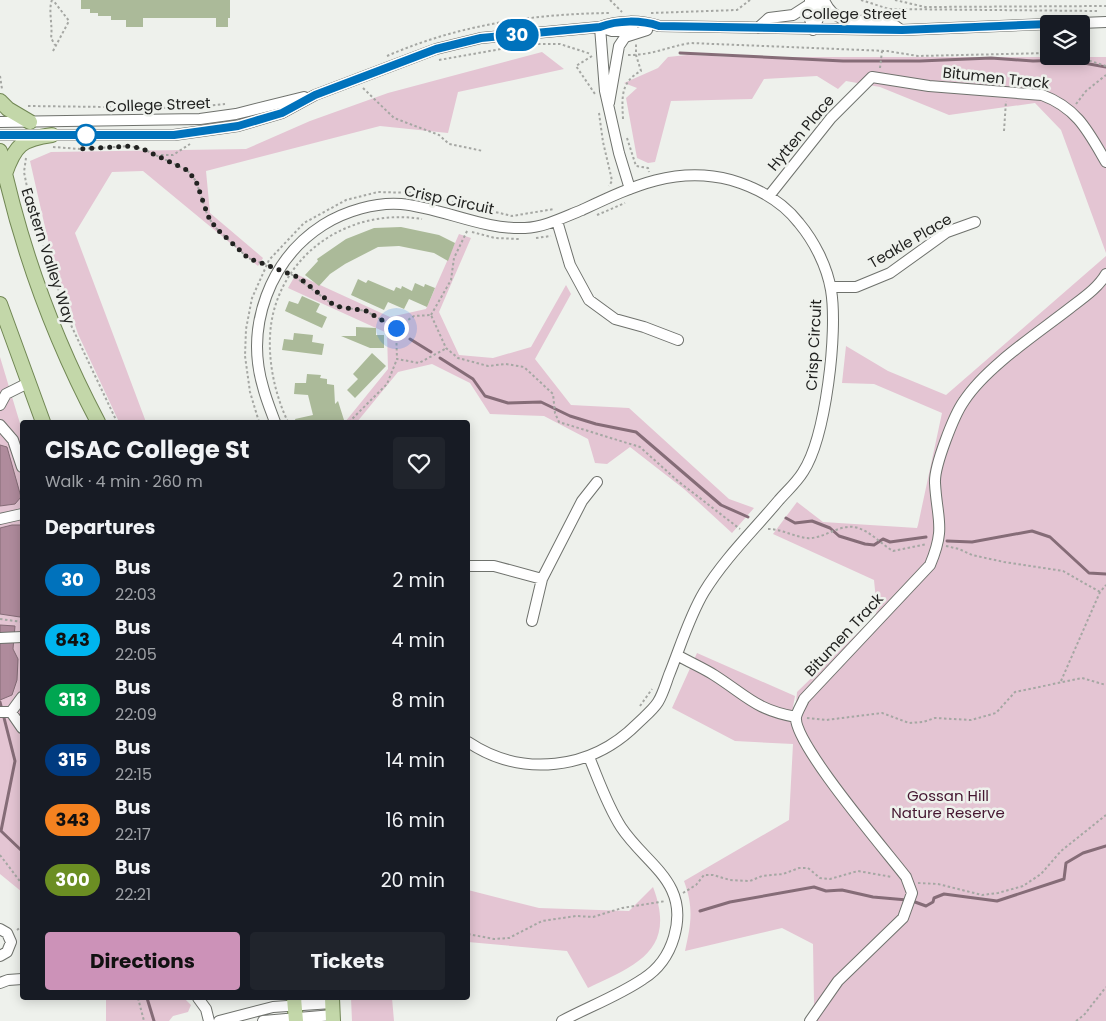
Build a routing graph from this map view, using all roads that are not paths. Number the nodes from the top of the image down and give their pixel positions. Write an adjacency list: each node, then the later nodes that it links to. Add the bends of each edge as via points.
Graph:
1 (824, 0): 11 (street, via 839,18 889,22)
2 (812, 1): 8 (street, via 793,16 769,18); 10 (street, via 810,18)
3 (1106, 22): 4 (street)
4 (1090, 23)
5 (1040, 24): 11 (street, College Street)
6 (659, 26): 7 (street, College Street, via 647,22 612,23); 8 (street, College Street); 9 (street, College Street)
7 (600, 27): 9 (street, College Street, via 612,31); 13 (street, College Street, via 472,41 401,61); 15 (street)
8 (758, 28): 10 (street, College Street)
9 (647, 30): 15 (street, via 625,37 619,46)
10 (813, 30): 11 (street, College Street)
11 (902, 30)
12 (878, 78): 21 (street, Bitumen Track, via 929,86 1042,95 1072,111); 24 (street, Hytten Place, via 872,77 831,118)
13 (315, 95): 17 (street, College Street, via 218,118); 19 (street, College Street, via 282,113 218,130)
14 (1, 96): 17 (main road, via 8,109)
15 (609, 104): 23 (street, via 618,153)
16 (0, 122): 17 (street, College Street)
17 (30, 122)
18 (0, 135): 19 (street, College Street)
19 (51, 141): 22 (main road, via 31,138 17,148)
20 (0, 151): 22 (main road, Eastern Valley Way)
21 (1106, 162)
22 (5, 174): 34 (main road, Eastern Valley Way, via 56,335)
23 (630, 190): 24 (street, Crisp Circuit, via 651,181 687,174 713,175); 25 (street, Crisp Circuit)
24 (769, 196): 28 (street, Crisp Circuit, via 798,220 812,240)
25 (557, 221): 30 (street, via 570,265 590,300 615,319); 35 (street, Crisp Circuit, via 528,228 507,227 434,209 398,204 368,207 329,221 316,230 296,245 278,268 265,296 258,334 258,366)
26 (975, 222): 28 (street, Teakle Place, via 947,232 890,273 856,287)
27 (1106, 274): 50 (street, Bitumen Track, via 1091,291 988,373 964,400 951,426 935,481 941,525 939,543 930,565 804,700)
28 (831, 287): 46 (street, Crisp Circuit, via 833,309 825,415 805,470 702,595)
29 (0, 304): 31 (main road)
30 (678, 340)
31 (28, 383): 32 (street, via 6,394); 33 (main road)
32 (0, 405)
33 (43, 420)
34 (97, 420)
35 (274, 420)
36 (1, 427): 37 (street, via 13,440)
37 (20, 461)
38 (597, 482): 42 (street, via 582,501)
39 (20, 514): 40 (street)
40 (0, 519)
41 (470, 566): 42 (street, via 494,566)
42 (542, 579): 43 (street)
43 (532, 621)
44 (20, 637): 45 (street)
45 (0, 638)
46 (677, 655): 50 (street, via 714,675 759,707 775,714); 53 (street, Crisp Circuit, via 658,703 626,735)
47 (20, 700): 49 (street)
48 (0, 712): 49 (street)
49 (11, 712): 51 (street)
50 (796, 717): 65 (street, via 800,736 817,762 912,887 912,899 903,918 838,981)
51 (20, 725)
52 (470, 743): 53 (street, Crisp Circuit, via 485,754 524,764 562,764)
53 (590, 757): 64 (street, via 606,801 622,829 662,873 676,899 678,925 666,957 657,968 643,979)
54 (0, 928): 55 (street, via 8,933 11,942 7,952)
55 (0, 956)
56 (20, 979): 57 (street)
57 (0, 983)
58 (199, 1000): 61 (street)
59 (332, 1009): 60 (street)
60 (295, 1011): 62 (street, via 273,1007); 63 (street)
61 (209, 1021)
62 (219, 1021)
63 (263, 1021)
64 (562, 1021)
65 (810, 1021)

